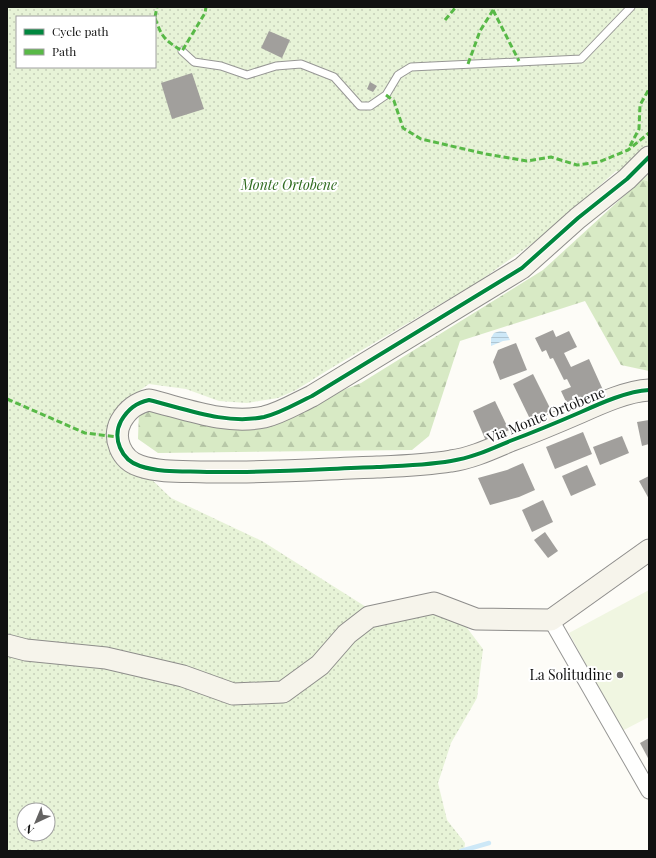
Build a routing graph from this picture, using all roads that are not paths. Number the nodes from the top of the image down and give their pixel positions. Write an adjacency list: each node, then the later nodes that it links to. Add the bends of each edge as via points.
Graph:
1 (631, 7): 2 (lane, via 581,59 411,67 398,75 386,95 370,106 360,106 334,77 301,64 276,66 247,75 221,66 194,62)
2 (182, 51)
3 (649, 157): 4 (street, Via Monte Ortobene, via 627,179 522,268 306,398 266,416 249,419 215,417 150,400 139,402 124,416 118,426 117,437 119,446 130,461 139,466 166,471 235,472 379,467 452,461 476,455 597,405)
4 (649, 390)
5 (649, 550): 6 (street)
6 (551, 620): 7 (street, via 476,618 434,603 369,617 347,634 320,665 283,692 233,694 183,676 106,658 26,650); 8 (street)
7 (7, 645)
8 (649, 791)

